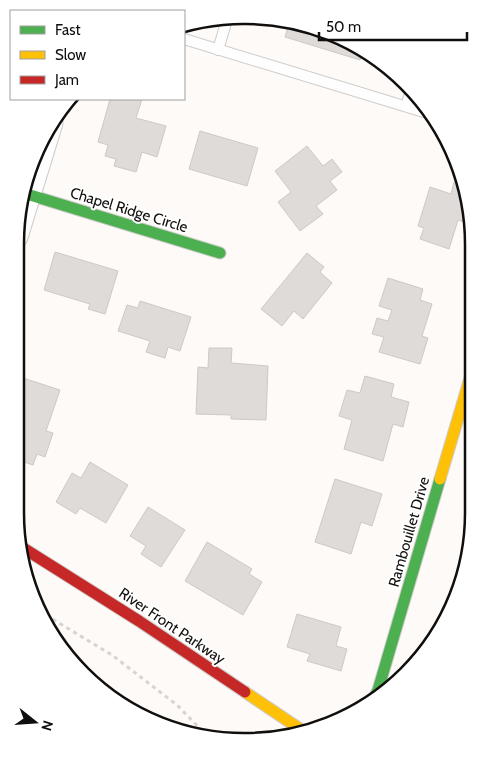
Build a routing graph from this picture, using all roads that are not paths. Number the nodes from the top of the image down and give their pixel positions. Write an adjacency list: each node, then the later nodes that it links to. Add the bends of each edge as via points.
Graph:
1 (225, 25): 3 (lane)
2 (185, 39): 3 (lane)
3 (218, 50): 5 (lane)
4 (409, 98): 5 (lane)
5 (406, 106): 6 (lane)
6 (421, 111)
7 (40, 162): 8 (street)
8 (30, 195): 9 (street); 10 (street, Chapel Ridge Circle)
9 (28, 202)
10 (220, 253)
11 (465, 395): 13 (street, Rambouillet Drive)
12 (27, 551): 14 (street, River Front Parkway)
13 (377, 689)
14 (297, 727)

